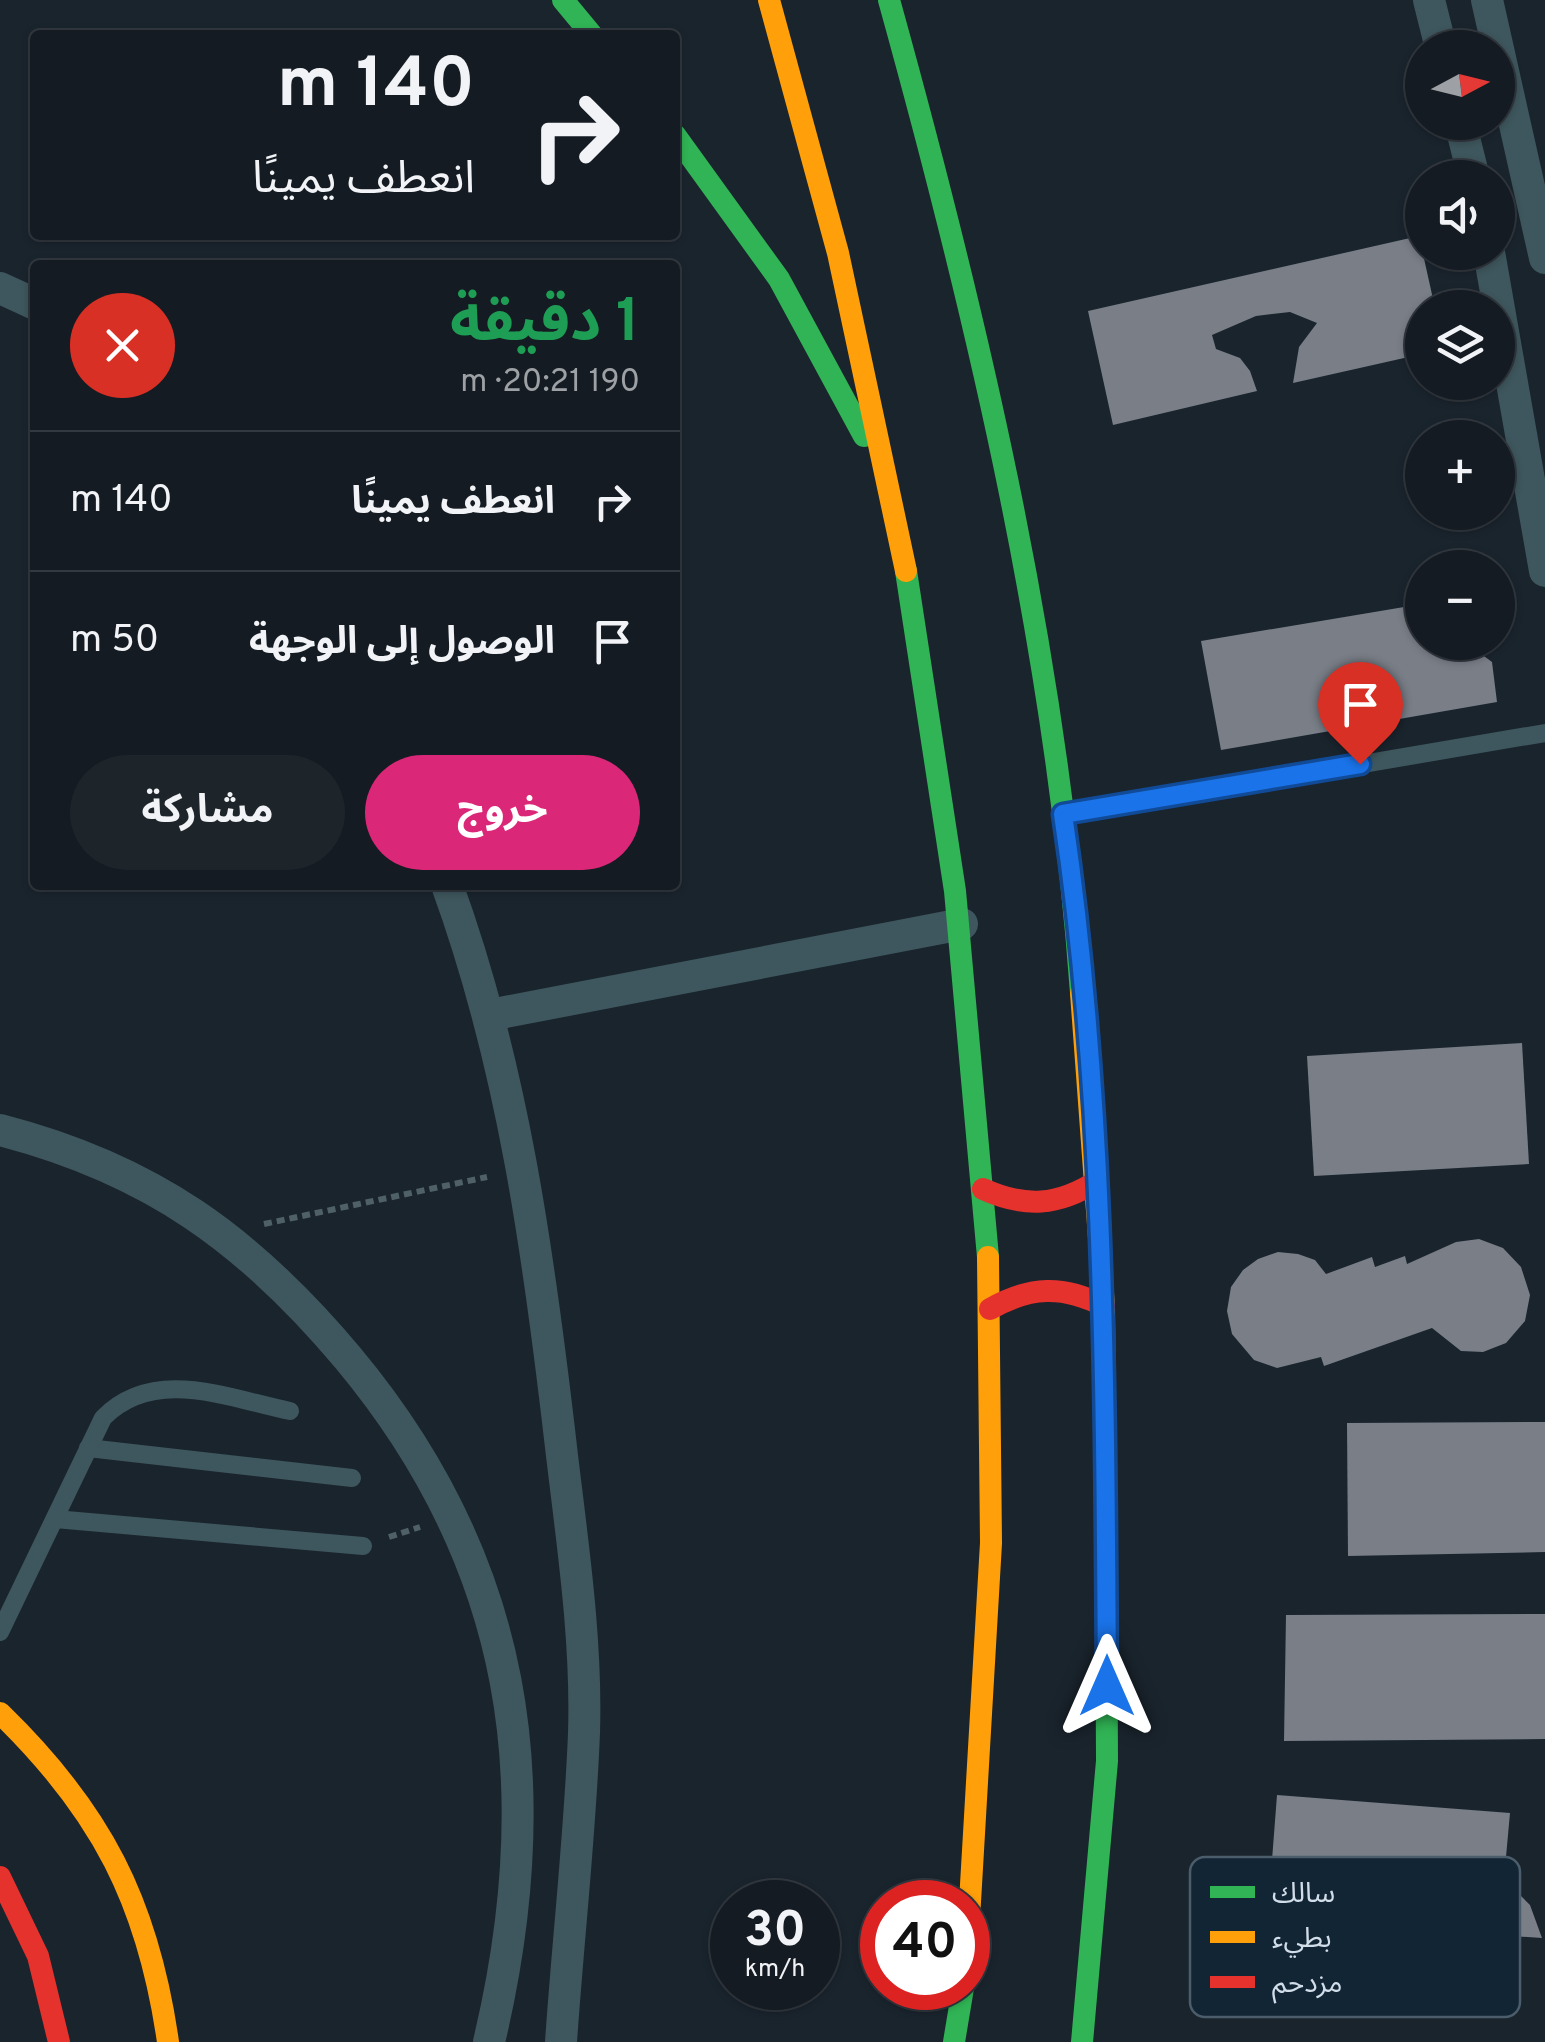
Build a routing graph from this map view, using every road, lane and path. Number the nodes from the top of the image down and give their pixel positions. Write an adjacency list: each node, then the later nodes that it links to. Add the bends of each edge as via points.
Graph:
1 (563, 0): 6 (street)
2 (769, 0): 14 (street, via 859,323)
3 (889, 0): 17 (street, via 944,195 992,413)
4 (1429, 0): 7 (street)
5 (1487, 0): 9 (street)
6 (588, 30)
7 (1436, 30)
8 (680, 141): 14 (street, via 731,202 822,348)
9 (1545, 258)
10 (1494, 270): 13 (street)
11 (0, 288): 12 (street)
12 (30, 302)
13 (1534, 421): 15 (street)
14 (896, 503): 19 (street, via 930,684)
15 (1545, 571)
16 (1545, 733): 17 (lane)
17 (1063, 814): 23 (street)
18 (450, 890): 20 (street)
19 (962, 924): 20 (street); 24 (street)
20 (490, 1014): 22 (street)
21 (0, 1130): 25 (street, via 138,1179)
22 (522, 1170): 25 (path); 42 (street, via 567,1500 583,1712)
23 (1097, 1181): 24 (street, via 1072,1199 1042,1207 1011,1204); 26 (street)
24 (984, 1189): 27 (street)
25 (224, 1232): 31 (street, via 310,1312 384,1400)
26 (1104, 1306): 27 (street, via 1077,1291 1046,1286 1016,1292); 44 (street, via 1107,1762)
27 (990, 1309): 37 (street, via 988,1611)
28 (290, 1411): 29 (lane, via 189,1390 146,1390 103,1418)
29 (88, 1448): 30 (lane); 32 (lane)
30 (352, 1478)
31 (454, 1516): 33 (path); 41 (street, via 488,1604 513,1726 515,1869)
32 (55, 1519): 33 (lane); 34 (lane)
33 (363, 1546)
34 (0, 1632)
35 (0, 1713): 40 (street, via 48,1756 100,1824 138,1901 162,1983)
36 (0, 1878): 39 (street, via 33,1936 54,2000)
37 (971, 1880)
38 (959, 2010): 43 (street)
39 (59, 2042)
40 (168, 2042)
41 (489, 2042)
42 (561, 2042)
43 (954, 2042)
44 (1082, 2042)

